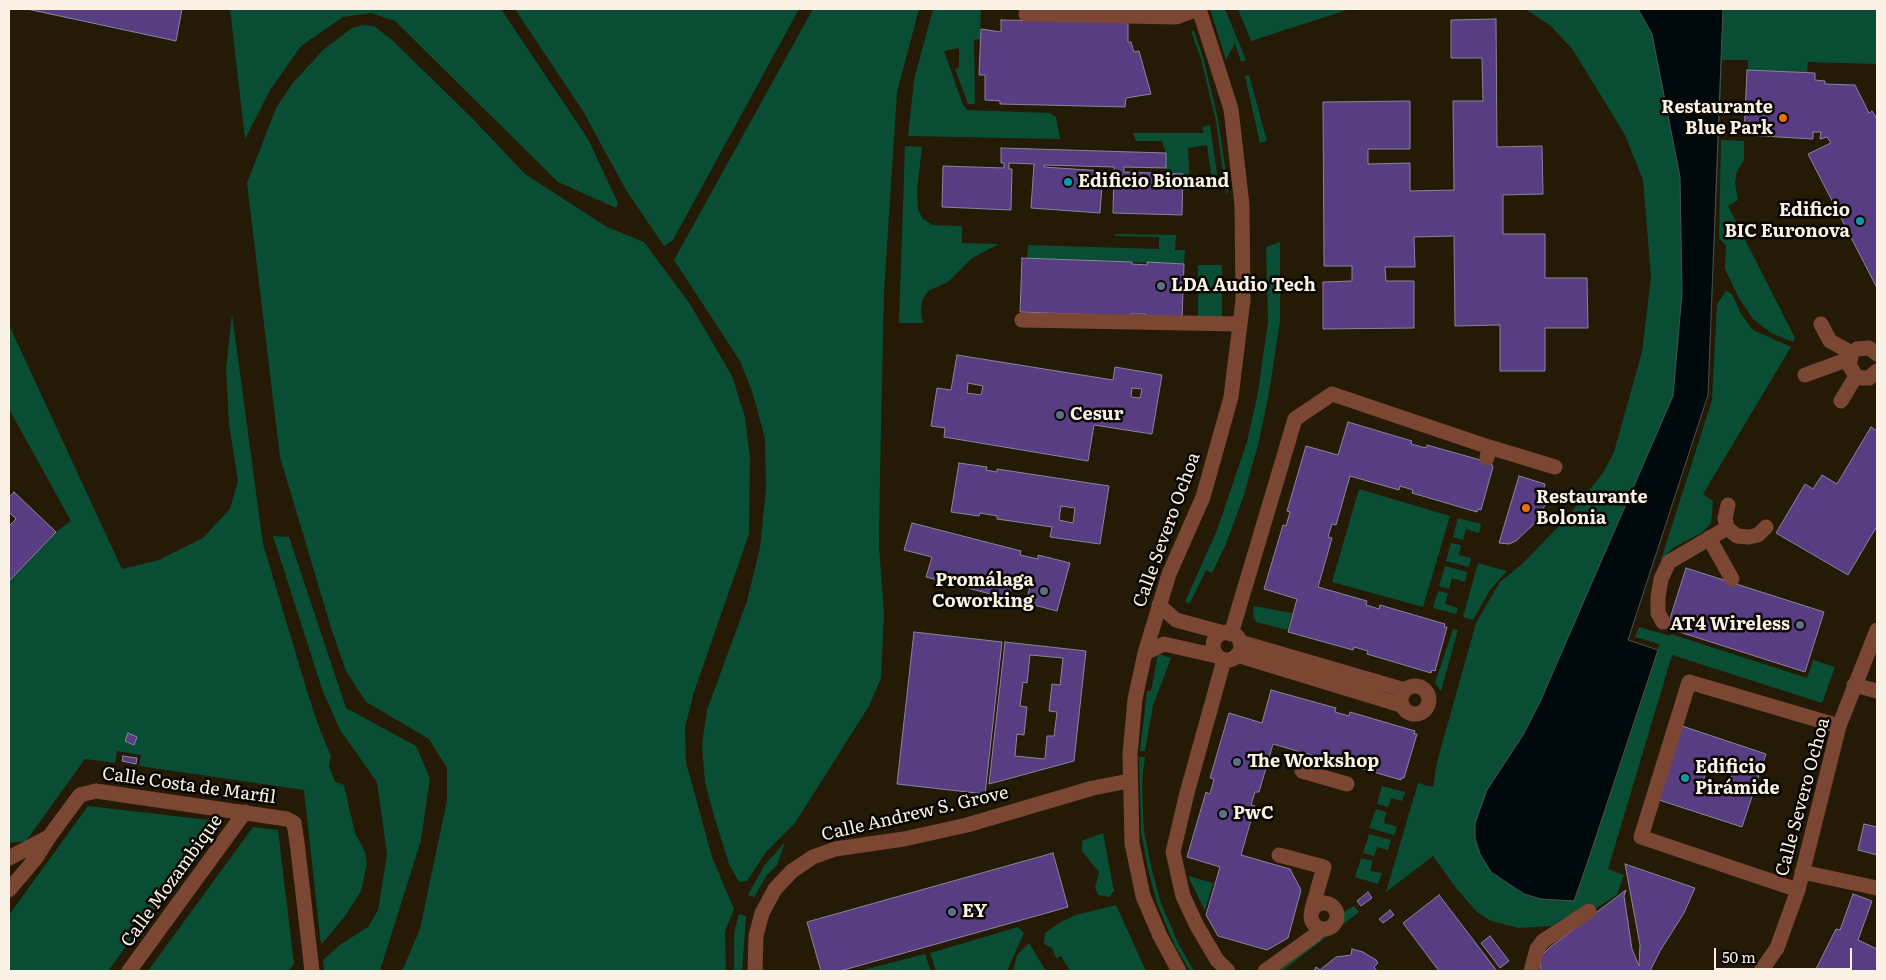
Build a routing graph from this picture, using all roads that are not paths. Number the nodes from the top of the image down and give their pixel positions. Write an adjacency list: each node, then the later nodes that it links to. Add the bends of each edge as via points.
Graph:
1 (1198, 9): 2 (street, via 1150,21); 4 (street, Calle Severo Ochoa, via 1232,109 1242,205 1244,300)
2 (1026, 14)
3 (1022, 320): 4 (street)
4 (1240, 324): 18 (street, Calle Severo Ochoa, via 1231,396 1203,497)
5 (1821, 324): 7 (street, via 1830,341)
6 (1877, 354): 7 (street, via 1862,347)
7 (1850, 356): 9 (street); 10 (street, via 1849,365)
8 (1877, 371): 10 (street, via 1869,378)
9 (1805, 375)
10 (1856, 376): 11 (street)
11 (1841, 401)
12 (1555, 467): 21 (street, via 1488,452 1332,394 1295,419)
13 (1728, 505): 14 (street, via 1725,518)
14 (1728, 528): 15 (street, via 1737,536 1750,538); 16 (street)
15 (1766, 528)
16 (1709, 538): 17 (street); 19 (street, via 1670,562 1661,579 1658,597 1658,612)
17 (1732, 579)
18 (1159, 605): 21 (street, via 1176,620); 22 (street, Calle Severo Ochoa)
19 (1663, 622)
20 (1877, 630): 23 (street, Calle Severo Ochoa)
21 (1229, 646): 22 (street, via 1164,644); 24 (street); 26 (street); 46 (street, via 1173,852 1183,896 1193,918 1217,960)
22 (1145, 653): 29 (street, Calle Severo Ochoa, via 1135,698)
23 (1854, 686): 25 (street); 27 (street, Calle Severo Ochoa)
24 (1405, 690): 26 (street); 26 (street, via 1422,688 1429,703 1426,709 1416,714)
25 (1877, 691)
26 (1401, 705)
27 (1839, 726): 35 (street, Calle Severo Ochoa); 38 (street, via 1689,682 1641,836)
28 (1302, 772): 30 (street)
29 (1130, 781): 44 (street, Calle Andrew S. Grove, via 1092,788 967,825 904,839 835,849 813,857 792,871 775,889 762,913 756,936); 45 (street, Calle Severo Ochoa, via 1132,843 1143,896)
30 (1347, 784)
31 (245, 812): 32 (street, Calle Costa de Marfil, via 96,791 80,796); 42 (street, Calle Mozambique); 43 (street, Calle Costa de Marfil, via 294,823)
32 (49, 837): 34 (street, Calle Costa de Marfil); 37 (street, Calle Costa de Marfil)
33 (1279, 855): 39 (street, via 1324,867)
34 (9, 858)
35 (1802, 872): 36 (street); 38 (street, Calle Severo Ochoa)
36 (1877, 888)
37 (9, 890)
38 (1798, 890): 49 (street, Calle Severo Ochoa, via 1777,948)
39 (1312, 909): 41 (street, via 1311,918); 41 (street, via 1320,904 1329,904 1337,913 1335,925)
40 (1589, 911): 48 (street, via 1543,941 1537,949)
41 (1320, 929): 47 (street)
42 (129, 971)
43 (311, 971)
44 (756, 971)
45 (1179, 971)
46 (1228, 971)
47 (1265, 971)
48 (1531, 971)
49 (1761, 971)

